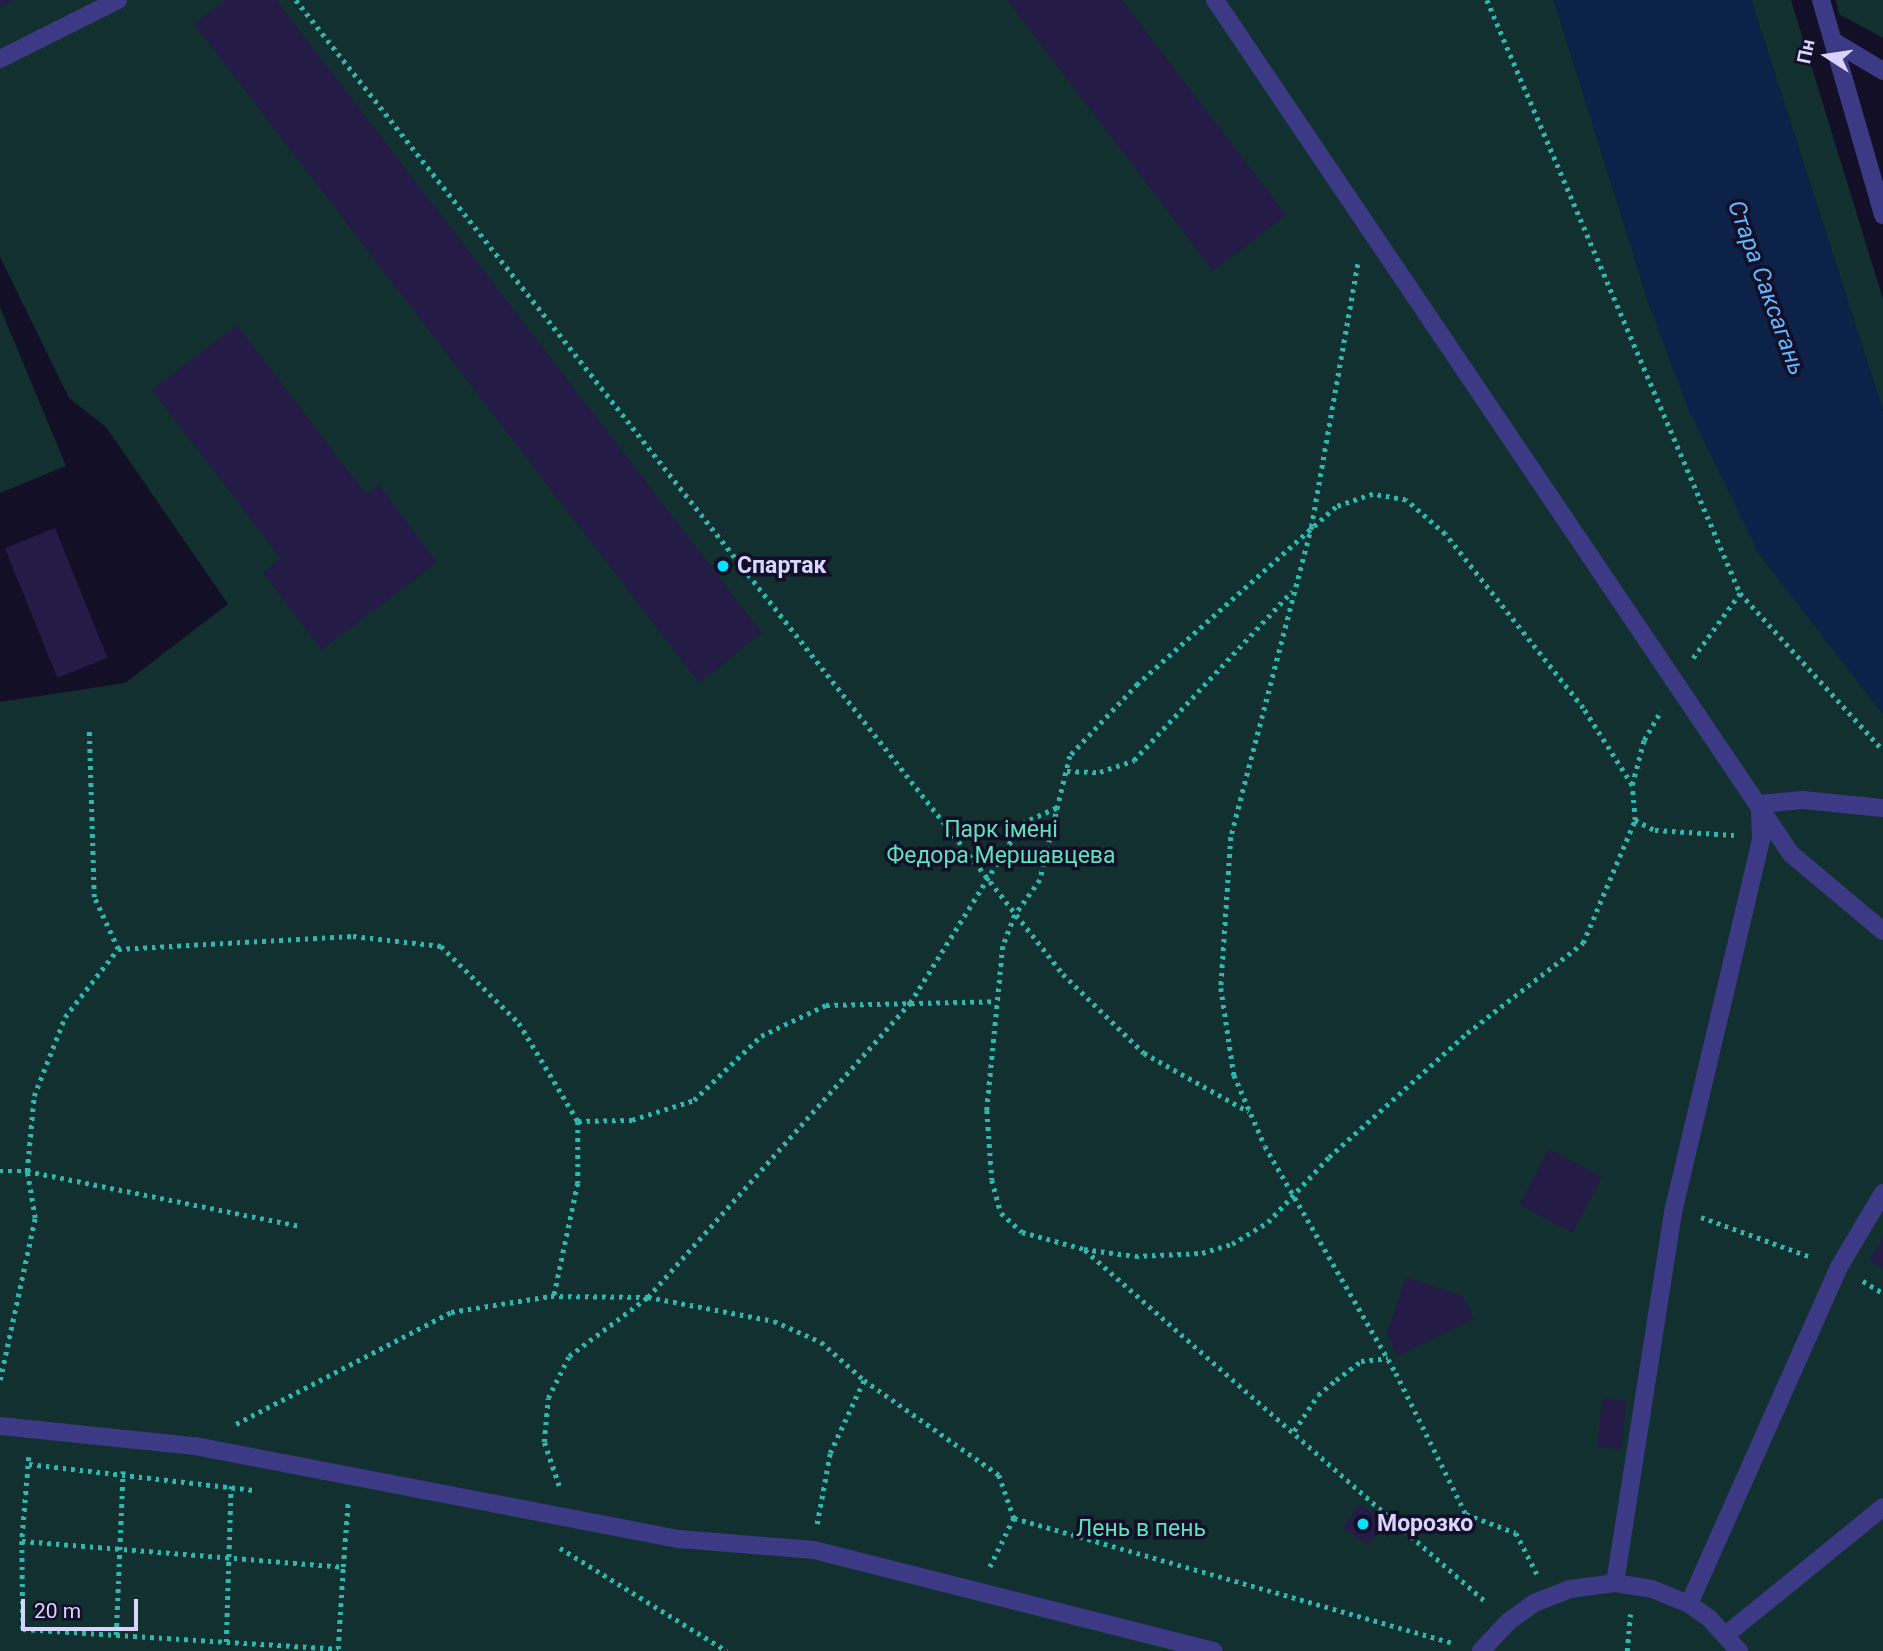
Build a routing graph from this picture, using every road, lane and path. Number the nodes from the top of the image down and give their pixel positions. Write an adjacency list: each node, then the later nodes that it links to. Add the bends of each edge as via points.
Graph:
1 (118, 0): 7 (street)
2 (296, 0): 21 (path)
3 (1215, 0): 10 (street)
4 (1488, 0): 14 (path, via 1740,593)
5 (1821, 0): 6 (street)
6 (1833, 41): 8 (street); 9 (street)
7 (0, 59)
8 (1883, 71)
9 (1883, 215)
10 (1365, 221): 11 (path); 17 (street)
11 (1312, 526): 12 (path); 15 (path, via 1094,729 1070,756); 16 (path, via 1336,507 1373,494 1406,500 1463,555 1583,708)
12 (1292, 591): 15 (path, via 1134,760 1100,772); 27 (path, via 1231,837 1221,989 1234,1075)
13 (89, 731): 24 (path, via 94,897)
14 (1883, 750)
15 (1067, 771): 18 (path)
16 (1632, 785)
17 (1760, 804): 19 (street, via 1802,800); 20 (street); 23 (street, via 1791,854)
18 (1058, 807): 21 (path, via 1022,823); 22 (path, via 1040,880)
19 (1883, 808)
20 (1760, 840): 32 (path, via 1655,830 1635,820 1583,943 1467,1033 1329,1157); 33 (street)
21 (985, 877): 22 (path); 26 (path)
22 (1015, 915): 25 (path, via 1003,946); 27 (path, via 1063,974 1144,1053)
23 (1883, 931)
24 (118, 949): 28 (path, via 354,936 441,946 519,1023); 30 (path, via 65,1017 34,1096)
25 (996, 1001): 26 (path); 35 (path, via 987,1110 992,1180 1001,1213 1022,1232)
26 (910, 1003): 28 (path, via 826,1005 761,1036 694,1100 632,1119); 39 (path)
27 (1250, 1113): 32 (path)
28 (578, 1121): 38 (path, via 578,1182)
29 (0, 1171): 30 (path)
30 (27, 1171): 34 (path); 41 (path, via 35,1218)
31 (1883, 1193): 36 (street)
32 (1295, 1197): 35 (path, via 1268,1222 1232,1244 1202,1253 1135,1256); 40 (path)
33 (1674, 1208): 36 (path); 65 (street)
34 (301, 1226)
35 (1084, 1249): 45 (path)
36 (1839, 1266): 37 (path); 68 (street)
37 (1883, 1293)
38 (554, 1296): 39 (path); 47 (path, via 451,1312)
39 (648, 1297): 42 (path, via 774,1321 821,1342); 58 (path, via 569,1356 548,1398 544,1442 551,1471 565,1498)
40 (1388, 1358): 45 (path, via 1361,1362 1336,1380 1318,1395); 67 (path, via 1466,1514 1516,1533)
41 (0, 1380)
42 (864, 1380): 57 (path, via 999,1475); 62 (path, via 830,1453)
43 (0, 1426): 44 (street)
44 (27, 1429): 46 (street); 49 (path)
45 (1294, 1431): 69 (path)
46 (125, 1438): 47 (street); 50 (path)
47 (195, 1446): 48 (street)
48 (232, 1453): 51 (street); 52 (path)
49 (29, 1464): 50 (path); 59 (path)
50 (123, 1473): 52 (path); 61 (path)
51 (351, 1474): 55 (path); 58 (street)
52 (231, 1487): 53 (path); 63 (path)
53 (257, 1490)
54 (335, 1499): 55 (path)
55 (348, 1501): 64 (path)
56 (1883, 1507): 70 (street)
57 (1014, 1518): 66 (path); 75 (path)
58 (589, 1520): 62 (street, via 680,1539)
59 (22, 1541): 61 (path); 71 (path, via 23,1629)
60 (549, 1542): 73 (path, via 597,1567)
61 (120, 1549): 63 (path); 71 (path)
62 (814, 1550): 66 (street)
63 (229, 1558): 64 (path); 72 (path)
64 (344, 1567): 72 (path, via 338,1649)
65 (1615, 1583): 67 (street); 68 (street, via 1652,1589)
66 (978, 1591): 74 (street)
67 (1549, 1596): 69 (street)
68 (1689, 1604): 70 (street)
69 (1508, 1622): 75 (street)
70 (1727, 1634): 76 (street)
71 (116, 1635): 72 (path)
72 (226, 1642)
73 (727, 1651)
74 (1213, 1651)
75 (1481, 1651)
76 (1739, 1651)

